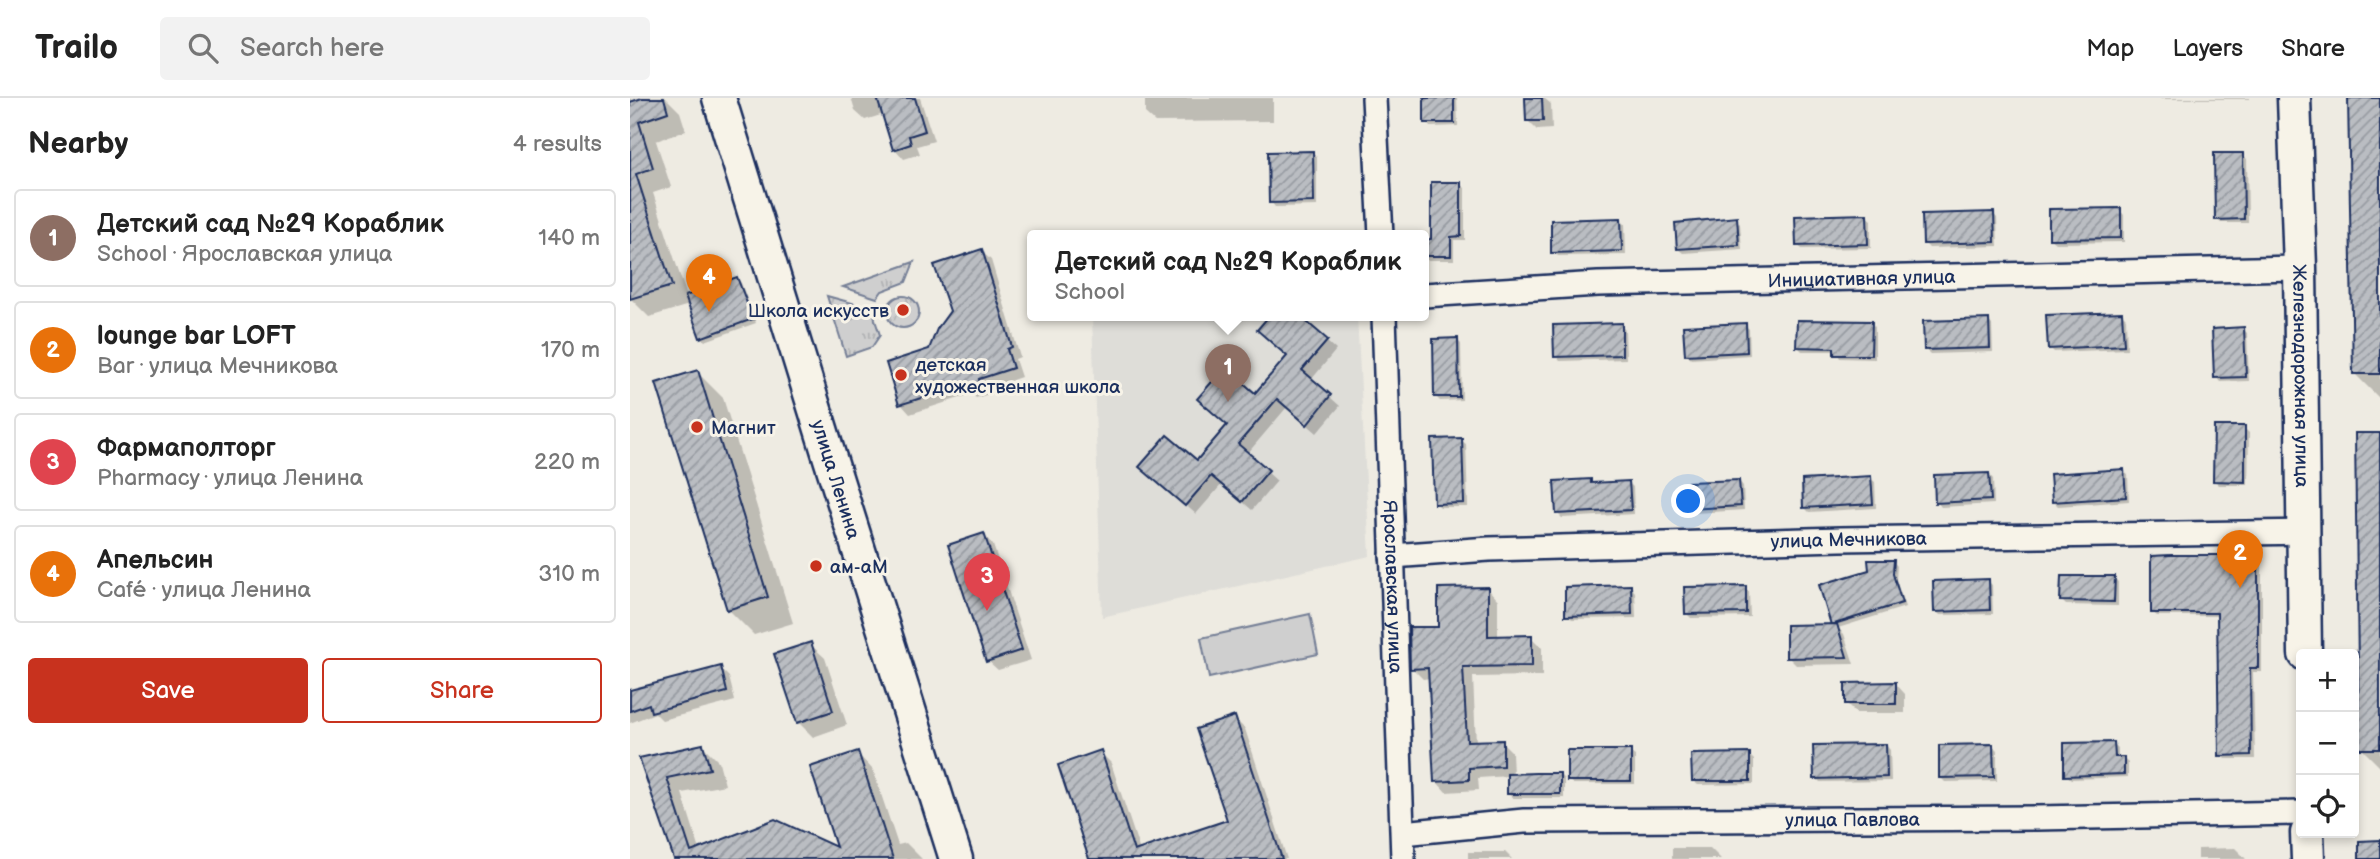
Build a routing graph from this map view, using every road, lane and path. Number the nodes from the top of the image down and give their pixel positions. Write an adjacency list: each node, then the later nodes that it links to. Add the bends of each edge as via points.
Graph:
1 (719, 98): 14 (street, улица Ленина)
2 (1374, 98): 4 (street)
3 (2294, 98): 5 (street, Железнодорожная улица)
4 (1381, 230)
5 (2300, 268): 6 (street, Инициативная улица, via 1598,284); 8 (street, Железнодорожная улица)
6 (1429, 295)
7 (1384, 321): 9 (street, Ярославская улица)
8 (2305, 532): 9 (street, улица Мечникова, via 1826,539); 10 (street, Железнодорожная улица)
9 (1392, 556): 12 (street, Ярославская улица)
10 (2305, 649)
11 (2296, 813): 12 (street, улица Павлова, via 1524,821)
12 (1403, 833): 15 (street, Ярославская улица)
13 (2307, 838): 16 (street)
14 (956, 859)
15 (1403, 859)
16 (2308, 859)

